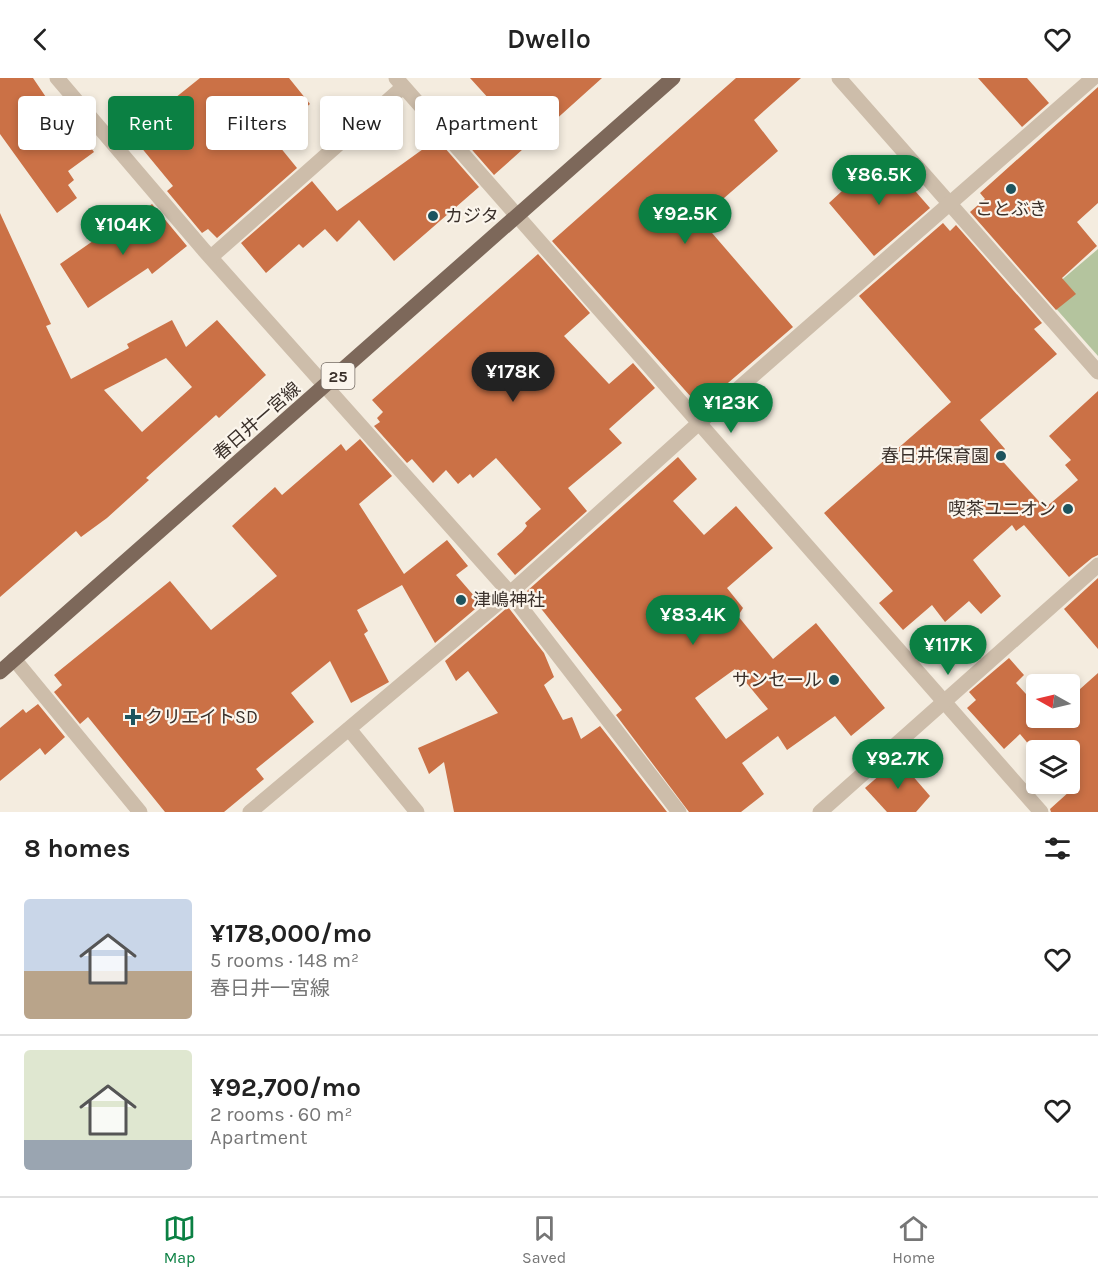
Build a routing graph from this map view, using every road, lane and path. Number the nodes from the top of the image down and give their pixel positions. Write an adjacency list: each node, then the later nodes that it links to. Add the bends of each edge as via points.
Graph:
1 (57, 78): 8 (street)
2 (673, 78): 7 (main road, 春日井一宮線 / 25)
3 (839, 78): 6 (street)
4 (1093, 78): 6 (street)
5 (400, 82): 7 (street); 8 (street)
6 (949, 204): 9 (street); 11 (street)
7 (514, 215): 10 (main road, 春日井一宮線 / 25); 11 (street)
8 (212, 257): 10 (street)
9 (1098, 372)
10 (327, 385): 13 (street); 14 (main road, 春日井一宮線 / 25)
11 (699, 423): 13 (street); 16 (street)
12 (1098, 565): 16 (street)
13 (510, 593): 17 (street); 21 (street)
14 (14, 659): 15 (main road, 春日井一宮線 / 25); 18 (street)
15 (0, 672)
16 (944, 702): 22 (street); 23 (street)
17 (349, 729): 19 (street); 20 (street)
18 (140, 812)
19 (250, 812)
20 (417, 812)
21 (679, 812)
22 (820, 812)
23 (1041, 812)

